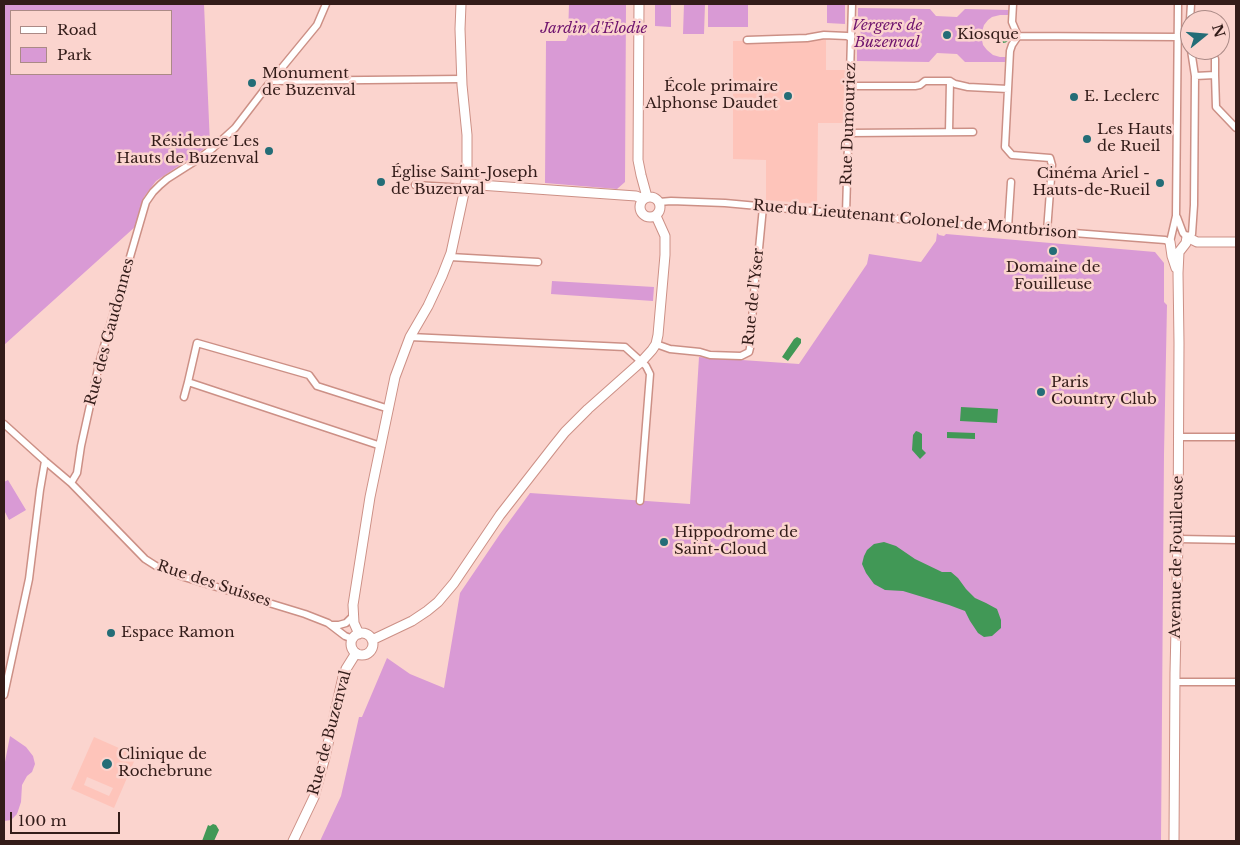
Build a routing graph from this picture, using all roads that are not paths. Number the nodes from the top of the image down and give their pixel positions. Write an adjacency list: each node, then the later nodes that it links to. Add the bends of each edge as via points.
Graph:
1 (326, 4): 16 (street, Rue des Gaudonnes, via 317,25)
2 (462, 4): 15 (street)
3 (640, 4): 27 (street, via 638,160)
4 (852, 4): 9 (street, Rue Dumouriez)
5 (1014, 4): 7 (street, via 1012,22)
6 (1178, 4): 8 (street, Avenue de Fouilleuse)
7 (1018, 36): 8 (street); 19 (street, via 1010,51)
8 (1178, 37): 32 (street, Avenue de Fouilleuse)
9 (851, 38): 10 (street, via 824,35); 18 (street, Rue Dumouriez)
10 (747, 40)
11 (1193, 60): 14 (street, Avenue de Fouilleuse)
12 (1215, 60): 13 (street)
13 (1216, 75): 14 (street); 20 (street, via 1216,107)
14 (1195, 76): 35 (street, Avenue de Fouilleuse, via 1194,205 1192,234)
15 (462, 79): 16 (street); 26 (street, via 467,135)
16 (270, 81): 53 (street, Rue des Gaudonnes, via 236,128 160,185 146,202 100,360 77,474)
17 (950, 81): 18 (street, via 925,81 915,86); 19 (street, via 968,88); 22 (street)
18 (850, 86): 21 (street, Rue Dumouriez)
19 (1008, 89): 34 (street, via 1005,147 1012,155 1050,158 1052,165)
20 (1236, 128)
21 (848, 132): 22 (street); 30 (street, Rue Dumouriez)
22 (948, 132): 23 (street)
23 (973, 132)
24 (1011, 182): 33 (street)
25 (415, 184): 26 (street)
26 (465, 186): 27 (street); 39 (street)
27 (645, 198): 28 (street, via 652,197); 31 (street, via 639,206 642,214 648,218)
28 (659, 202): 29 (street, Rue du Lieutenant Colonel de Montbrison); 31 (street, via 660,210)
29 (763, 207): 30 (street, Rue du Lieutenant Colonel de Montbrison); 43 (street, Rue de l'Yser, via 749,352 741,356 710,354)
30 (846, 214): 33 (street, Rue du Lieutenant Colonel de Montbrison)
31 (656, 216): 43 (street, via 665,246)
32 (1176, 216): 35 (street, Avenue de Fouilleuse); 36 (street, Avenue de Fouilleuse)
33 (1008, 228): 34 (street, Rue du Lieutenant Colonel de Montbrison)
34 (1047, 231): 36 (street, Rue du Lieutenant Colonel de Montbrison)
35 (1187, 237): 36 (street); 37 (street, via 1197,242); 38 (street, Avenue de Fouilleuse)
36 (1170, 242): 38 (street); 41 (street, Avenue de Fouilleuse)
37 (1236, 242)
38 (1179, 252): 41 (street, Avenue de Fouilleuse)
39 (450, 257): 40 (street); 42 (street, via 428,306)
40 (538, 262)
41 (1178, 273): 49 (street, Avenue de Fouilleuse)
42 (410, 336): 44 (street, via 625,347); 47 (street, via 395,377)
43 (656, 344): 44 (street)
44 (642, 362): 54 (street, via 650,374); 60 (street, via 588,409 559,440 438,602 412,621)
45 (188, 382): 46 (street); 47 (street, via 197,343 309,375 317,386); 51 (street)
46 (184, 397)
47 (389, 409): 51 (street)
48 (4, 424): 52 (street, Rue des Suisses)
49 (1178, 437): 50 (street); 55 (street, Avenue de Fouilleuse)
50 (1236, 438)
51 (381, 446): 57 (street, via 368,507)
52 (45, 461): 53 (street, Rue des Suisses); 64 (street, via 29,580)
53 (72, 483): 58 (street, Rue des Suisses, via 145,559 156,566)
54 (640, 501)
55 (1178, 539): 56 (street); 62 (street, Avenue de Fouilleuse)
56 (1236, 540)
57 (353, 616): 58 (street, via 346,623); 59 (street)
58 (331, 625): 59 (street, Rue des Suisses, via 345,636)
59 (356, 636): 60 (street, via 366,634); 61 (street, via 352,646)
60 (372, 640): 61 (street, via 373,647 369,653)
61 (356, 653): 65 (street, Rue de Buzenval, via 343,676 314,796)
62 (1175, 682): 63 (street); 66 (street, Avenue de Fouilleuse)
63 (1236, 682)
64 (4, 695)
65 (293, 841)
66 (1174, 841)

